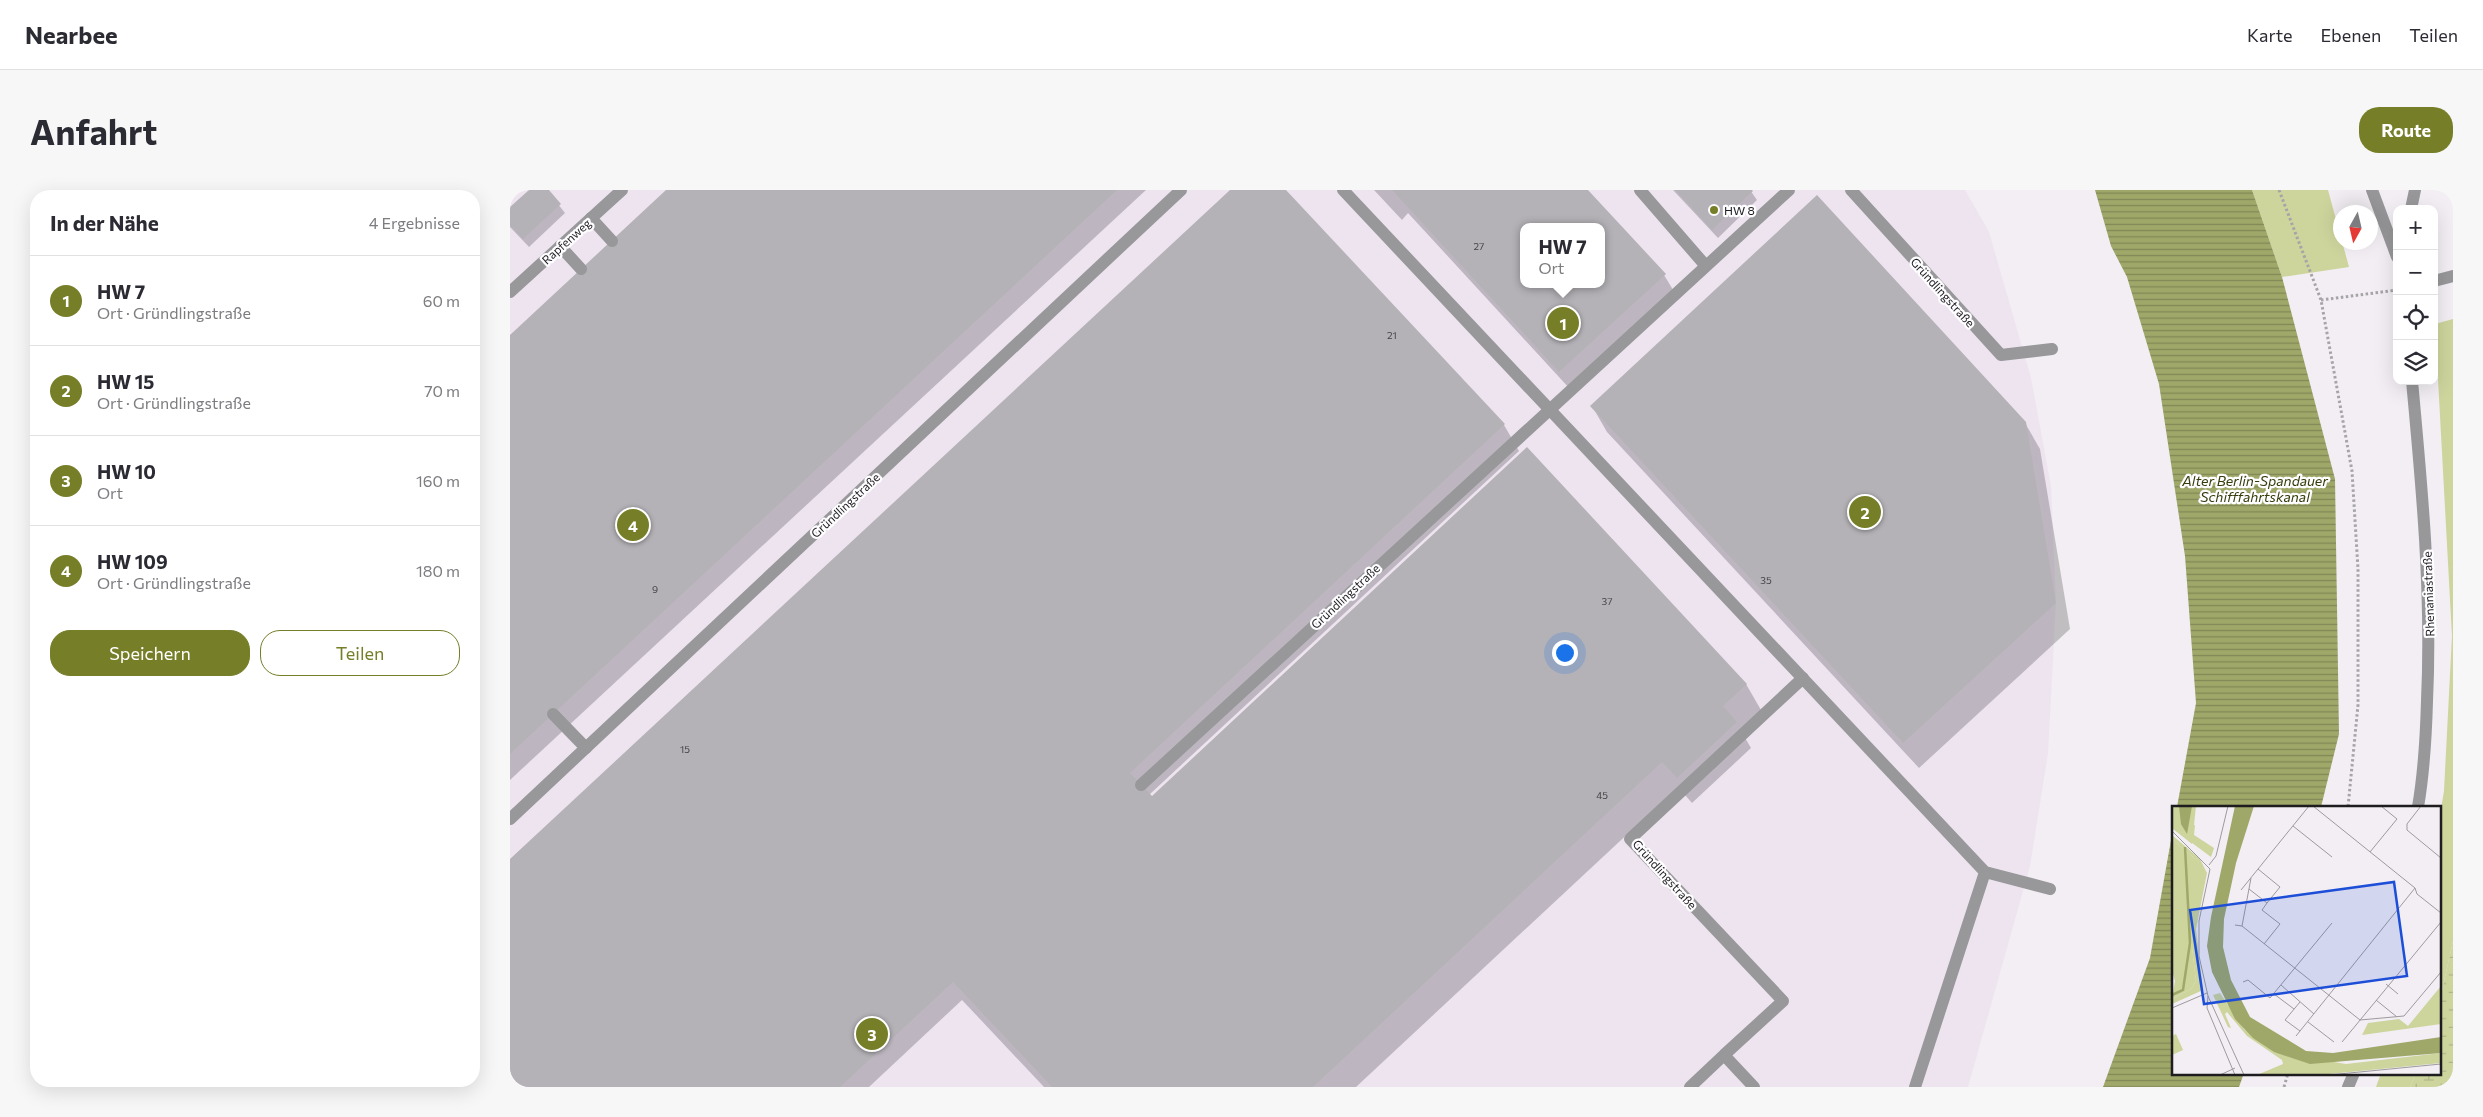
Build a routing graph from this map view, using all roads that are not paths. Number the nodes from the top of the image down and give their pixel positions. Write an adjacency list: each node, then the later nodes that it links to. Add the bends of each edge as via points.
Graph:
1 (622, 190): 10 (street, Rapfenweg)
2 (1181, 190): 24 (street, Gründlingstraße)
3 (1344, 190): 21 (street)
4 (1640, 190): 14 (street)
5 (1851, 190): 19 (street, Gründlingstraße, via 2001,355)
6 (2372, 190): 13 (street)
7 (2415, 190): 9 (street)
8 (1781, 192): 14 (street, Gründlingstraße)
9 (2412, 205)
10 (591, 218): 11 (street); 12 (street, Rapfenweg)
11 (612, 241)
12 (560, 246): 15 (street); 18 (street, Rapfenweg)
13 (2394, 250)
14 (1706, 265): 21 (street, Gründlingstraße)
15 (581, 269)
16 (2453, 276): 17 (street)
17 (2438, 279)
18 (510, 292)
19 (2052, 349)
20 (2412, 385): 26 (street, Rhenaniastraße, via 2425,519 2429,648 2424,772)
21 (1549, 408): 22 (street); 25 (street, Gründlingstraße)
22 (1802, 678): 28 (street); 30 (street, Gründlingstraße, via 1630,838 1783,1001)
23 (553, 714): 24 (street)
24 (586, 748): 27 (street, Gründlingstraße)
25 (1142, 785)
26 (2418, 806)
27 (510, 819)
28 (1985, 872): 29 (street); 34 (street)
29 (2050, 889)
30 (1724, 1055): 32 (street, Gründlingstraße); 33 (street)
31 (2354, 1074): 35 (street)
32 (1690, 1087)
33 (1754, 1087)
34 (1915, 1087)
35 (2348, 1087)

